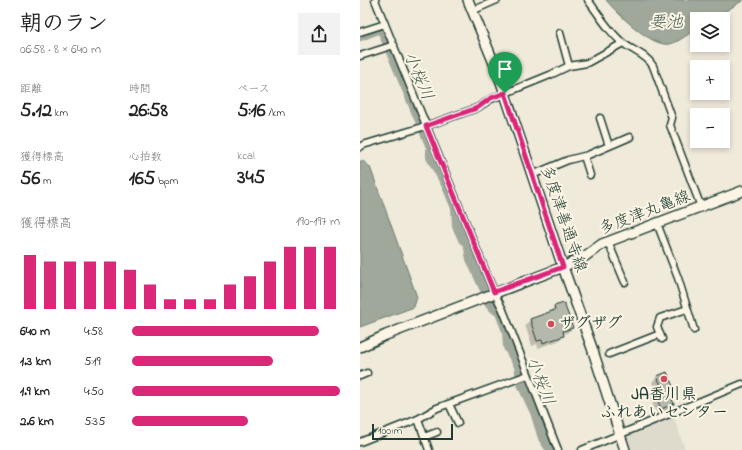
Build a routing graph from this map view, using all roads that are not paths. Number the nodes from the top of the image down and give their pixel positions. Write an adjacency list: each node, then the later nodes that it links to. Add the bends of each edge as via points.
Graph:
1 (375, 0): 6 (street)
2 (468, 0): 5 (main road, 多度津善通寺線)
3 (497, 0): 5 (street)
4 (588, 0): 9 (street, via 611,32)
5 (472, 11): 13 (main road, 多度津善通寺線)
6 (385, 24): 7 (street); 10 (street)
7 (360, 32)
8 (560, 33): 12 (street, via 567,48)
9 (623, 43): 12 (street, via 587,63); 23 (street, via 650,61 653,66 672,118 670,125)
10 (394, 45): 11 (street); 15 (street)
11 (360, 56)
12 (569, 66): 13 (street)
13 (505, 93): 15 (street, via 491,98 477,108); 20 (main road, 多度津善通寺線)
14 (600, 118): 17 (street)
15 (426, 126): 18 (street); 28 (street)
16 (630, 137): 17 (street)
17 (609, 146): 19 (street)
18 (360, 147)
19 (584, 156): 20 (street); 21 (street)
20 (532, 175): 26 (main road, 多度津善通寺線)
21 (590, 175)
22 (742, 191): 23 (main road, 多度津丸亀線)
23 (701, 207): 24 (main road, 多度津丸亀線)
24 (657, 223): 25 (main road, 多度津丸亀線); 29 (street)
25 (608, 242): 26 (main road, 多度津丸亀線, via 584,258); 27 (street)
26 (563, 267): 28 (main road, 多度津丸亀線); 41 (main road, 多度津善通寺線)
27 (625, 282)
28 (494, 292): 31 (main road, 多度津丸亀線); 35 (street)
29 (687, 309): 30 (street); 32 (street, via 660,318 657,327 661,337)
30 (694, 330)
31 (360, 347)
32 (608, 354)
33 (366, 373): 34 (street)
34 (360, 376)
35 (524, 377): 37 (street); 45 (street)
36 (742, 384): 41 (street)
37 (449, 404): 38 (street); 39 (street)
38 (418, 419): 42 (street); 43 (street)
39 (458, 423)
40 (437, 432): 42 (street)
41 (619, 434): 46 (street); 47 (main road, 多度津善通寺線)
42 (424, 437): 44 (street)
43 (360, 442)
44 (429, 450)
45 (558, 450)
46 (582, 450)
47 (625, 450)

